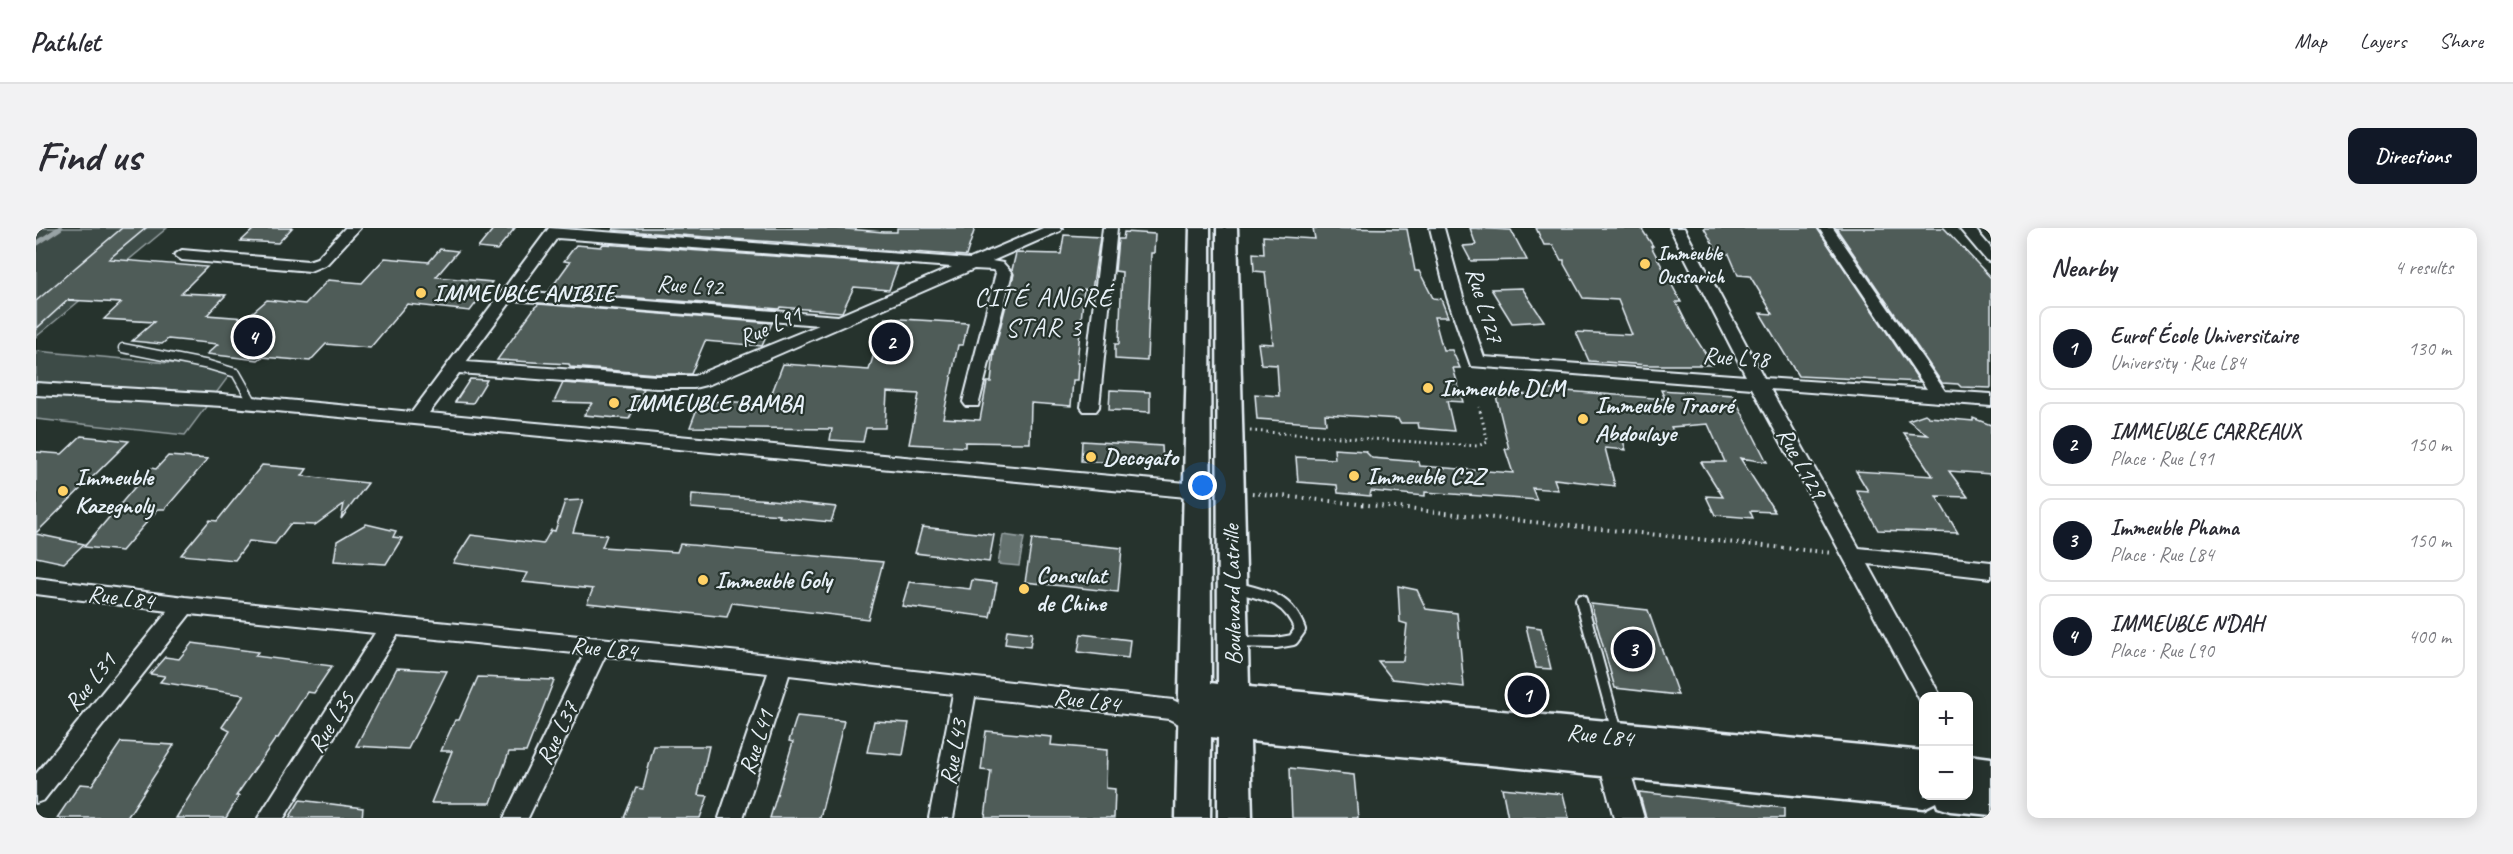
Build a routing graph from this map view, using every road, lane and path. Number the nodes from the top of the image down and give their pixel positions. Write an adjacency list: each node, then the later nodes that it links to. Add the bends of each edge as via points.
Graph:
1 (353, 228): 11 (street, via 322,261 304,267)
2 (1055, 228): 13 (street, Rue L91)
3 (1110, 228): 25 (street)
4 (1200, 228): 29 (main road, Boulevard Latrille)
5 (1227, 228): 28 (main road, Boulevard Latrille)
6 (1437, 228): 17 (street, Rue L127)
7 (1677, 228): 19 (street, Rue L129)
8 (1826, 228): 21 (street)
9 (1966, 228): 12 (street)
10 (555, 231): 13 (street); 14 (street)
11 (182, 255)
12 (1991, 257)
13 (970, 264): 15 (street, Rue L91); 23 (street, via 998,266 1004,273)
14 (508, 295): 15 (street, Rue L92); 18 (street)
15 (840, 321): 18 (street, Rue L91, via 724,373 694,382)
16 (123, 348): 24 (lane, via 237,374)
17 (1477, 362): 19 (street, Rue L98)
18 (456, 367): 27 (street)
19 (1758, 383): 21 (street, Rue L98); 31 (street, Rue L129)
20 (36, 389): 24 (street)
21 (1940, 396): 22 (street, Rue L98)
22 (1991, 400)
23 (972, 402)
24 (253, 403): 27 (street)
25 (1090, 407)
26 (1479, 407): 28 (path, via 1488,442 1477,446)
27 (417, 417): 29 (street)
28 (1230, 430): 30 (main road, Boulevard Latrille)
29 (1197, 491): 43 (main road, Boulevard Latrille)
30 (1231, 491): 31 (path); 34 (main road, Boulevard Latrille)
31 (1853, 555): 32 (street); 42 (street, Rue L129)
32 (1991, 570)
33 (36, 586): 36 (street, Rue L84)
34 (1233, 586): 38 (main road, Boulevard Latrille); 38 (lane, via 1281,602 1295,613 1300,630 1293,640)
35 (1581, 600): 45 (lane)
36 (185, 605): 37 (street, Rue L84); 47 (street, Rue L31)
37 (391, 626): 39 (street, Rue L84); 49 (street, Rue L35)
38 (1233, 642): 44 (main road, Boulevard Latrille)
39 (598, 648): 40 (street, Rue L84); 50 (street, Rue L37)
40 (781, 665): 41 (street, Rue L84); 51 (street, Rue L41)
41 (966, 686): 43 (street, Rue L84); 52 (street, Rue L43)
42 (1928, 692)
43 (1188, 709): 44 (main road, Rue L84); 53 (main road, Boulevard Latrille)
44 (1234, 713): 45 (main road, Rue L84); 54 (main road, Boulevard Latrille)
45 (1612, 745): 46 (main road, Rue L84); 48 (main road, Rue L84); 55 (street)
46 (1919, 766)
47 (36, 792)
48 (1919, 792)
49 (270, 818)
50 (516, 818)
51 (731, 818)
52 (940, 818)
53 (1193, 818)
54 (1235, 818)
55 (1629, 818)

